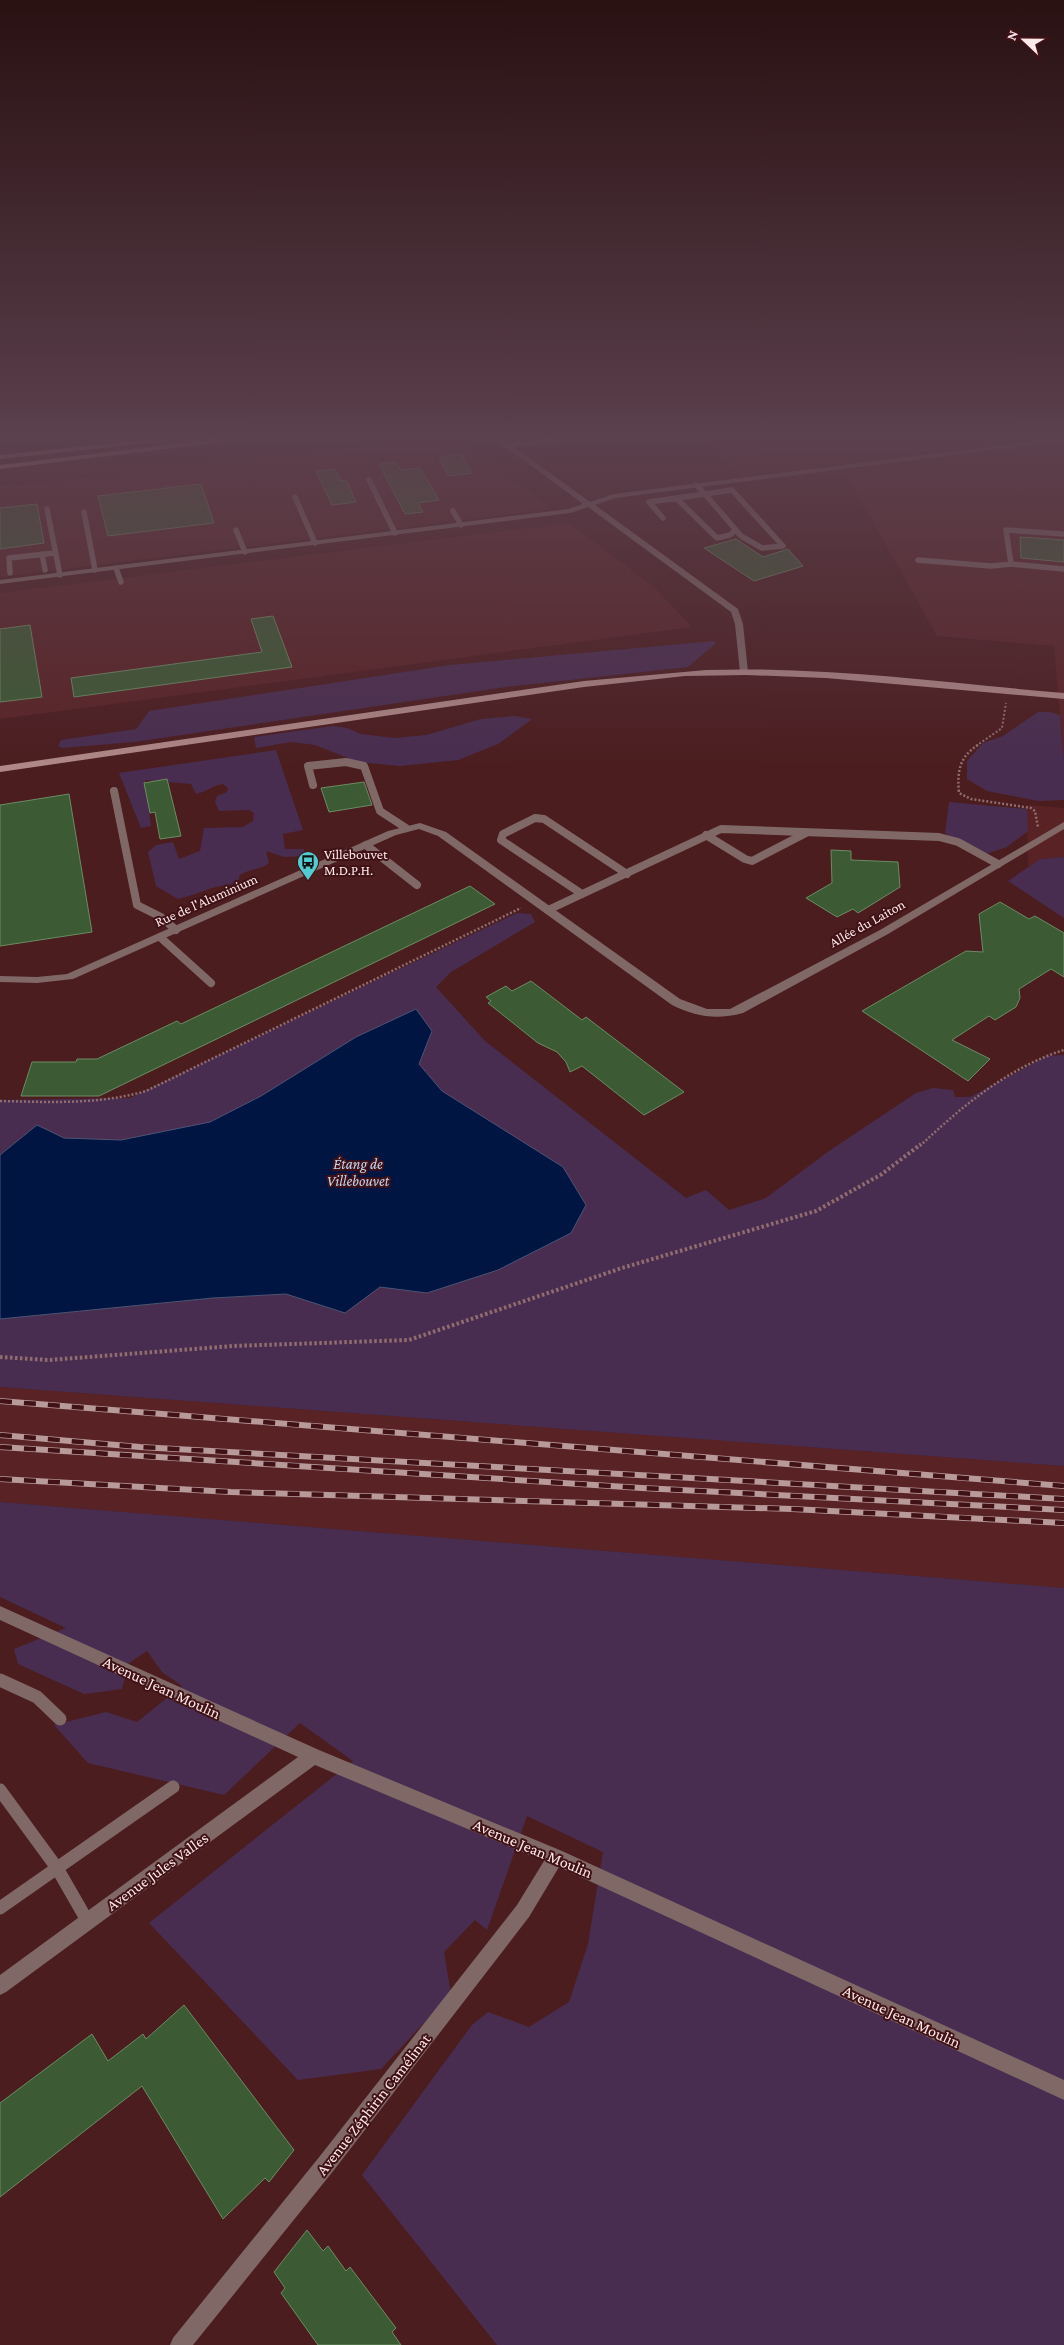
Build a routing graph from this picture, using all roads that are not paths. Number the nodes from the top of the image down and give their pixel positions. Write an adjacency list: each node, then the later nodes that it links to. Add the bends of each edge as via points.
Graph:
1 (54, 548): 8 (lane)
2 (91, 548): 15 (lane)
3 (243, 548): 7 (lane)
4 (272, 548): 7 (street)
5 (649, 548): 20 (street, via 735,611)
6 (1009, 548): 11 (lane)
7 (244, 552): 12 (street)
8 (55, 553): 9 (lane); 17 (lane)
9 (42, 554): 14 (lane); 16 (lane, via 9,558)
10 (918, 560): 11 (lane, via 991,566)
11 (1011, 564): 13 (lane)
12 (116, 568): 15 (street); 19 (lane)
13 (1064, 568)
14 (45, 570)
15 (95, 570): 17 (street)
16 (10, 573)
17 (60, 575): 18 (street)
18 (0, 582)
19 (120, 582)
20 (744, 672): 21 (street, via 838,676); 22 (street, via 668,675 584,684)
21 (1064, 696)
22 (0, 769)
23 (313, 785): 27 (lane, via 308,766 346,762 364,766 380,812)
24 (114, 792): 36 (lane, via 137,905 161,917)
25 (1064, 825): 31 (street, Allée du Laiton)
26 (420, 826): 27 (street, Rue de l'Aluminium); 35 (street, Allée du Laiton, via 442,834)
27 (406, 828): 30 (street, Rue de l'Aluminium)
28 (808, 832): 29 (lane, via 722,829); 29 (lane, via 752,861); 31 (lane, via 945,838)
29 (706, 835): 32 (lane)
30 (366, 846): 33 (lane); 36 (street, Rue de l'Aluminium)
31 (998, 864): 35 (street, Allée du Laiton, via 884,932 739,1010 722,1015 690,1009 676,1002)
32 (627, 874): 34 (lane); 34 (lane, via 544,819 535,818 502,836 501,840)
33 (417, 885)
34 (582, 894): 35 (lane)
35 (548, 910)
36 (176, 930): 37 (street, Rue de l'Aluminium)
37 (160, 937): 38 (street, Rue de l'Aluminium, via 69,977); 39 (lane)
38 (0, 979)
39 (211, 983)
40 (0, 1612): 43 (street, Avenue Jean Moulin)
41 (0, 1680): 42 (lane, via 37,1697)
42 (60, 1719)
43 (313, 1756): 46 (street, Avenue Jean Moulin); 49 (street, Avenue Jules Valles)
44 (174, 1787): 47 (lane)
45 (0, 1790): 47 (lane)
46 (556, 1857): 51 (street, Avenue Jean Moulin); 52 (street, Avenue Zéphirin Camélinat, via 523,1911)
47 (57, 1868): 48 (lane); 49 (lane)
48 (0, 1908)
49 (88, 1922): 50 (street, Avenue Jules Valles)
50 (0, 1986)
51 (1064, 2090)
52 (180, 2345)

